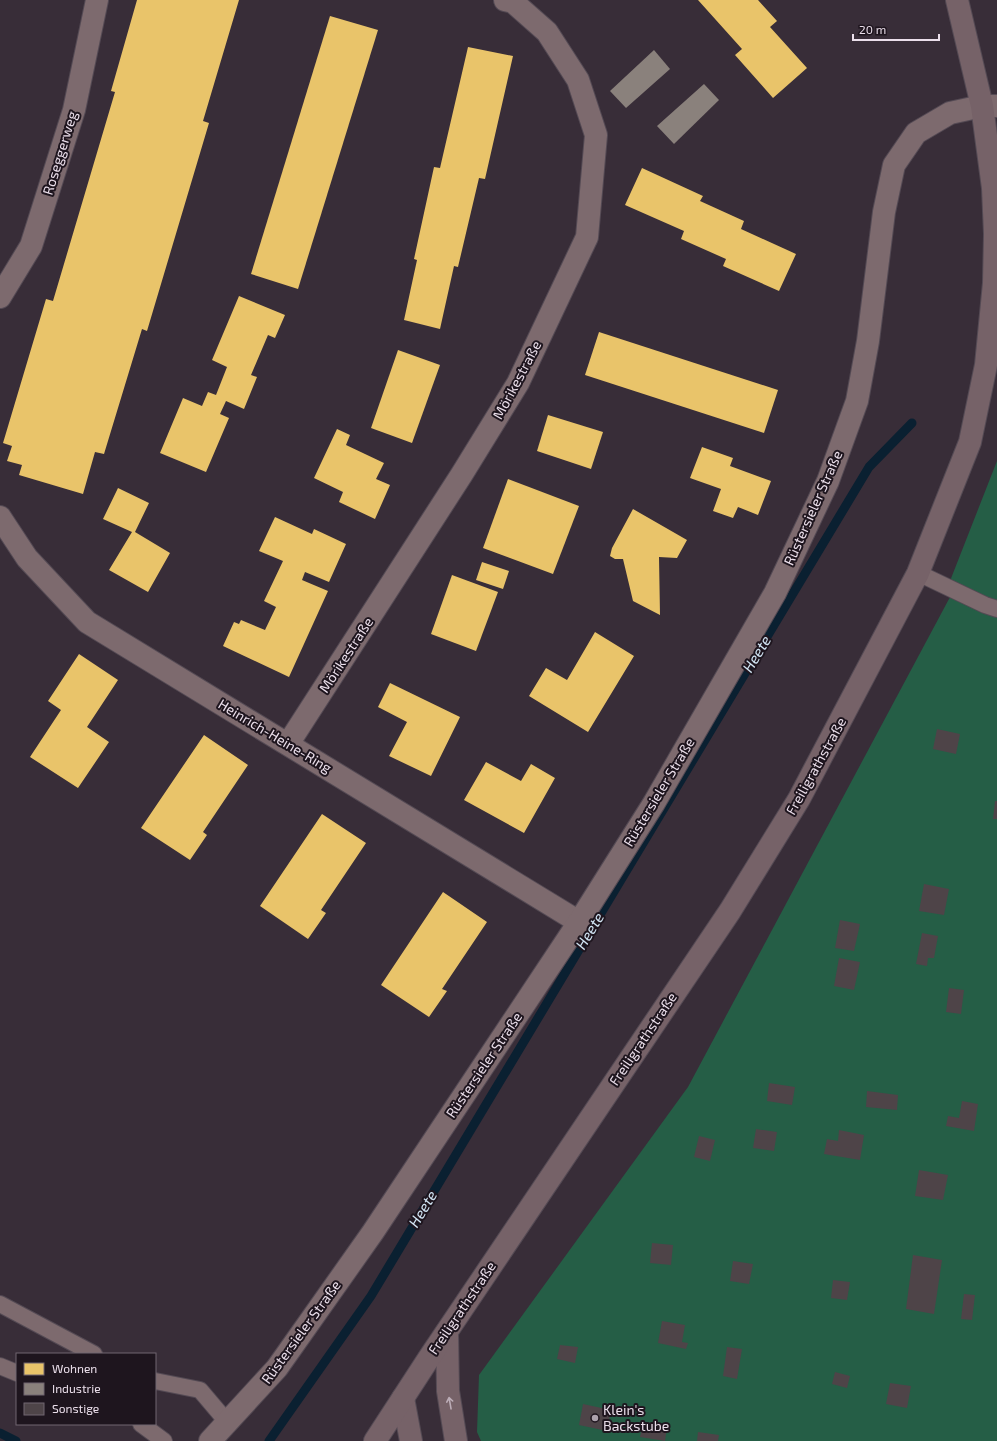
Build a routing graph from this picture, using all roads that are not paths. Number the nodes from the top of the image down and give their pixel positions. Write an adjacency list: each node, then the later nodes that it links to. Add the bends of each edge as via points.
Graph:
1 (97, 0): 5 (street, Roseggerweg, via 74,110 31,246)
2 (505, 0): 9 (street, Mörikestraße, via 513,2 546,32 578,80 596,135 587,237 518,383 458,481)
3 (957, 0): 4 (main road, Freiligrathstraße)
4 (990, 106): 7 (main road, Freiligrathstraße, via 995,234 994,283 986,365 970,442); 10 (street, Rüstersieler Straße, via 950,113 916,133 894,165 884,212 868,341 857,400 828,481 775,593 654,803)
5 (0, 297)
6 (0, 517): 9 (street, Heinrich-Heine-Ring, via 27,558 87,622)
7 (918, 573): 8 (lane); 12 (main road, Freiligrathstraße, via 799,799 730,911)
8 (997, 609)
9 (288, 744): 10 (street, Heinrich-Heine-Ring)
10 (579, 922): 18 (street, Rüstersieler Straße, via 373,1232 277,1368)
11 (0, 1304): 13 (lane)
12 (446, 1332): 17 (main road, Freiligrathstraße); 24 (main road, one-way to 12, via 448,1391)
13 (92, 1353)
14 (0, 1366): 15 (lane)
15 (16, 1373)
16 (156, 1381): 18 (lane, via 200,1390)
17 (403, 1398): 22 (main road, Freiligrathstraße); 23 (main road)
18 (228, 1423): 21 (street, Rüstersieler Straße)
19 (142, 1425): 20 (lane)
20 (164, 1441)
21 (210, 1441)
22 (375, 1441)
23 (411, 1441)
24 (456, 1441)

